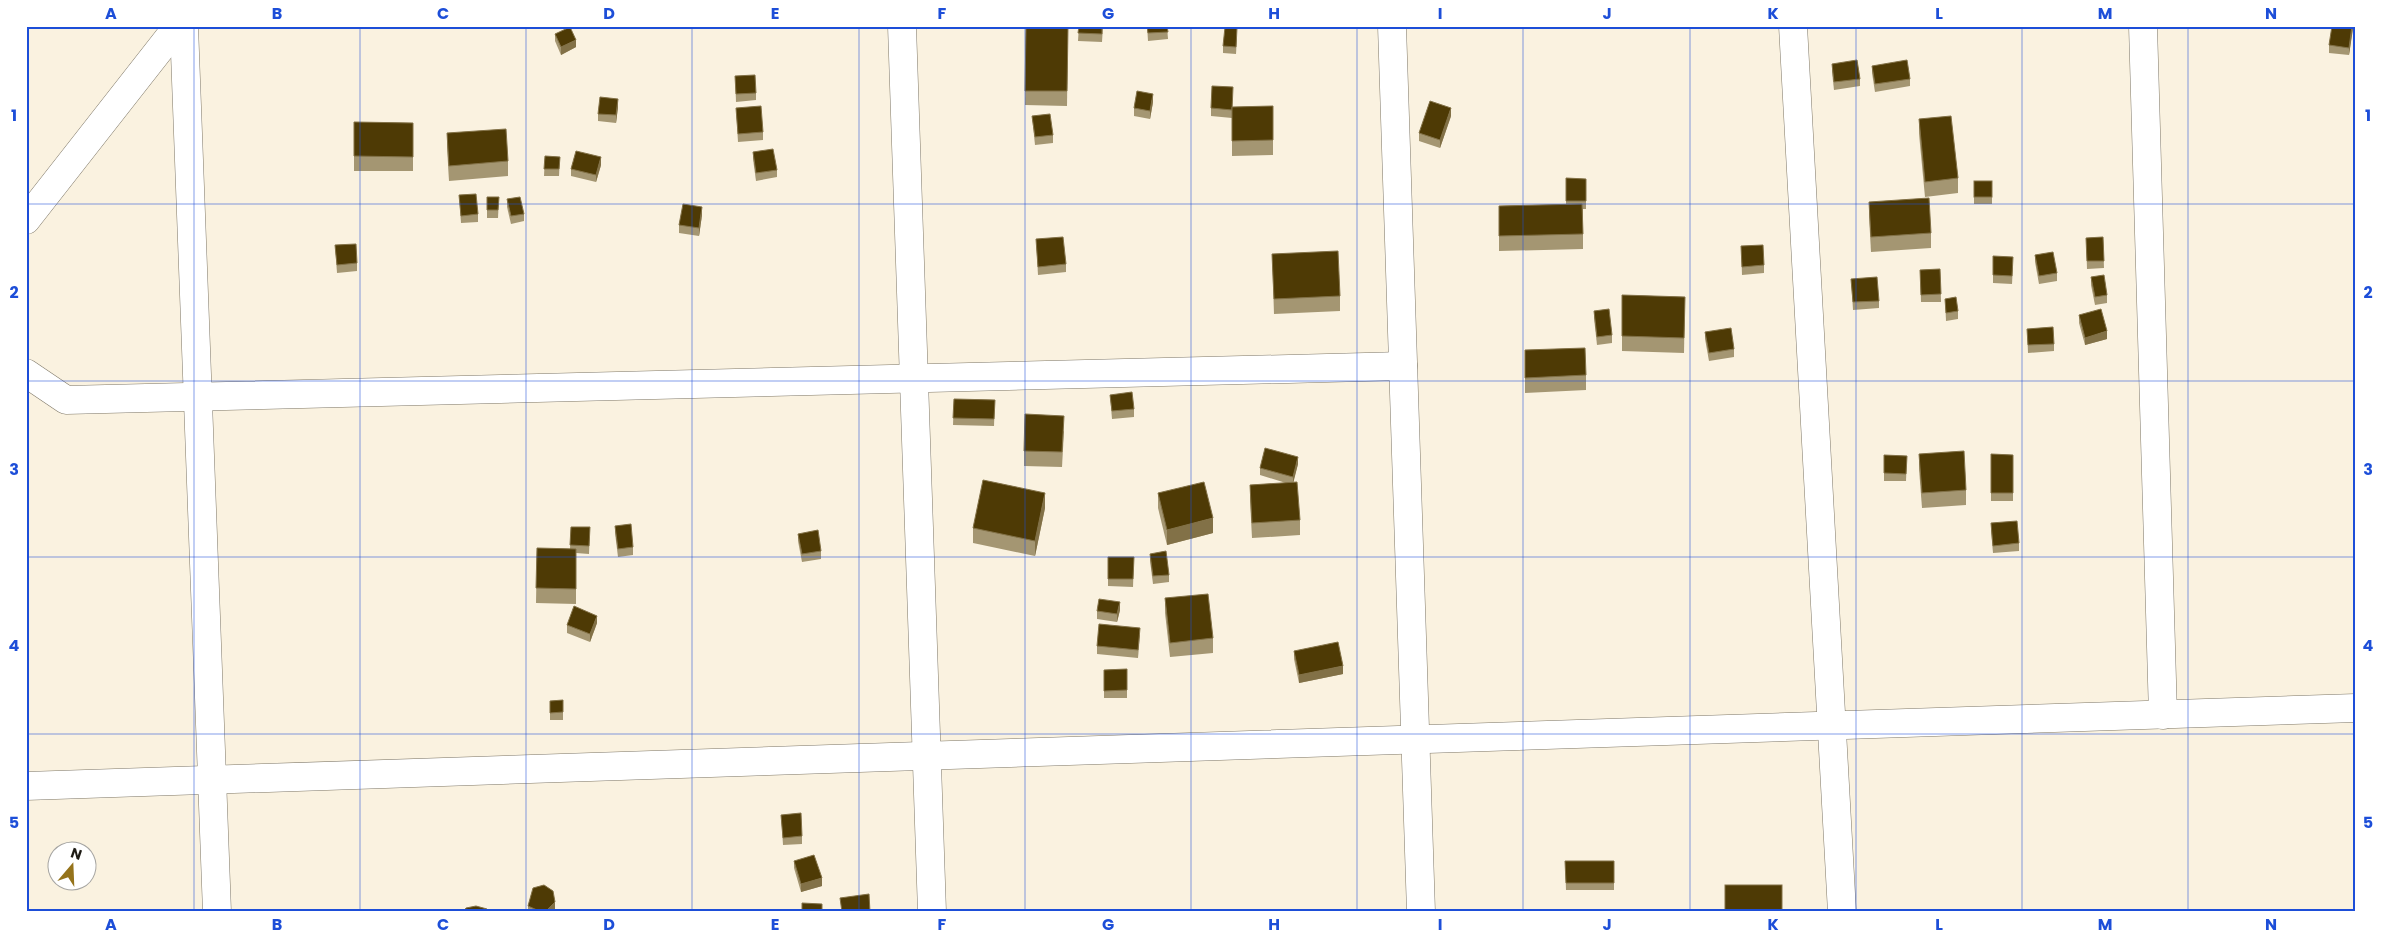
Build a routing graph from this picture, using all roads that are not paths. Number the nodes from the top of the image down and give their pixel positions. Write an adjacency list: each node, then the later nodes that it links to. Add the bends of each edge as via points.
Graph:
1 (178, 26): 7 (street)
2 (184, 26): 11 (street)
3 (902, 26): 10 (street)
4 (1392, 26): 8 (street)
5 (1793, 26): 14 (street)
6 (2142, 26): 13 (street)
7 (26, 220)
8 (1403, 366): 10 (street); 15 (street)
9 (26, 373): 11 (street, via 66,400)
10 (914, 378): 11 (street); 16 (street)
11 (198, 397): 17 (street)
12 (2356, 708): 13 (street)
13 (2163, 714): 14 (street)
14 (1832, 725): 15 (street); 22 (street)
15 (1416, 740): 16 (street); 21 (street)
16 (927, 756): 17 (street); 20 (street)
17 (212, 780): 18 (street); 19 (street)
18 (26, 786)
19 (216, 912)
20 (932, 912)
21 (1421, 912)
22 (1842, 912)

